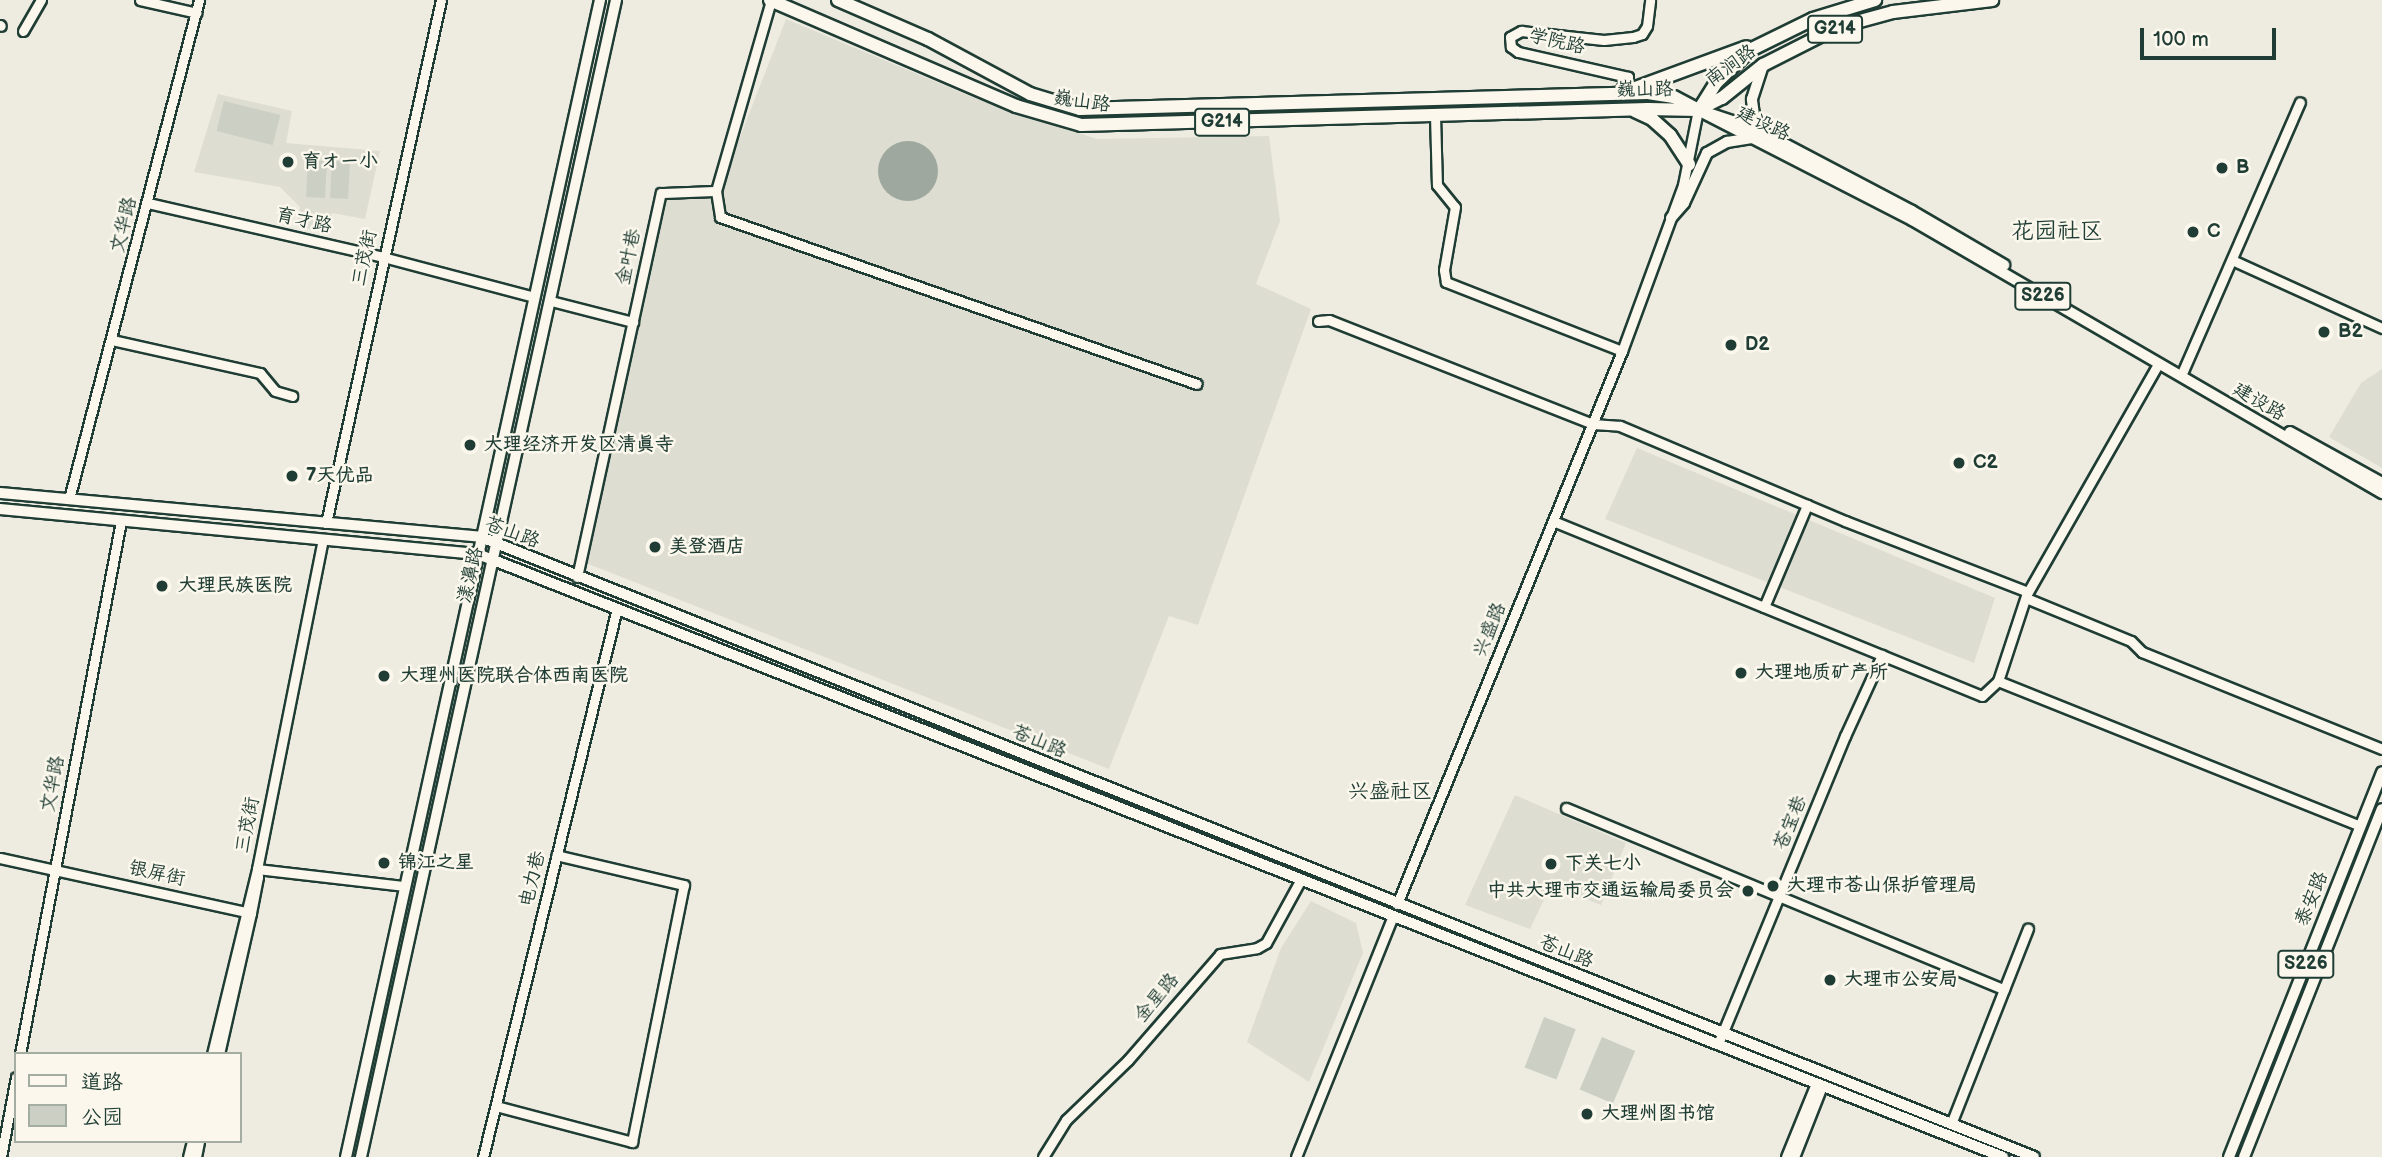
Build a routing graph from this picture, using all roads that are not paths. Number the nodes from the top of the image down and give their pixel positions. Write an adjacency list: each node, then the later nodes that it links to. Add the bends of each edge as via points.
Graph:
1 (41, 0): 14 (street)
2 (140, 0): 13 (street)
3 (199, 0): 13 (street, 文华路)
4 (441, 0): 33 (street, 三茂街)
5 (600, 0): 35 (main road, 漾濞路)
6 (616, 0): 36 (main road, 漾濞路)
7 (771, 0): 21 (highway, 巍山路 / G214); 30 (street)
8 (838, 0): 19 (highway, 巍山路 / G214, via 928,39)
9 (1650, 0): 17 (street, 学院路, via 1647,26 1633,37 1604,40 1521,31 1510,37 1511,47 1518,52)
10 (1875, 0): 15 (highway, 南涧路 / G214, via 1823,15)
11 (1992, 0): 12 (highway, 南涧路 / G214)
12 (1945, 2): 16 (highway, 南涧路 / G214, via 1847,24)
13 (197, 13): 31 (street, 文华路)
14 (23, 32)
15 (1774, 37): 18 (highway); 25 (highway, 南涧路 / G214, via 1731,66)
16 (1763, 65): 25 (highway, 南涧路 / G214, via 1723,98); 28 (main road, via 1752,99)
17 (1628, 77): 18 (street); 20 (street)
18 (1655, 82): 20 (highway)
19 (1011, 85): 21 (highway); 23 (highway, 巍山路 / G214, via 1051,103)
20 (1618, 94): 23 (highway, 巍山路 / G214); 25 (highway, 巍山路 / G214, via 1667,95)
21 (1004, 101): 27 (highway, 巍山路 / G214)
22 (2300, 102): 34 (street)
23 (1083, 109): 27 (highway)
24 (1631, 109): 25 (highway, 巍山路 / G214); 26 (highway, 巍山路 / G214); 29 (highway, via 1670,135)
25 (1698, 110): 28 (main road, 建设路 / S226, via 1718,123); 29 (street, 兴盛路)
26 (1435, 115): 27 (highway, 巍山路 / G214); 41 (street, via 1437,185 1455,207 1446,282)
27 (1081, 125)
28 (1756, 134): 32 (main road, via 1707,153 1684,203); 42 (main road, 建设路 / S226); 43 (main road, 建设路 / S226, via 1912,211)
29 (1689, 164): 32 (street, 兴盛路)
30 (716, 191): 38 (street, 金叶巷, via 661,193); 44 (street, via 720,217)
31 (148, 202): 33 (street, 育才路); 40 (street, 文华路)
32 (1671, 218): 41 (street, 兴盛路)
33 (383, 257): 35 (street, 育才路); 55 (street, 三茂街)
34 (2232, 260): 39 (street); 43 (street)
35 (534, 297): 56 (main road, 漾濞路)
36 (551, 302): 38 (street); 58 (main road, 漾濞路)
37 (1318, 321): 46 (street, via 1329,320)
38 (633, 322): 61 (street, 金叶巷)
39 (2382, 328)
40 (112, 340): 45 (street, via 260,373 275,391); 50 (street, 文华路)
41 (1622, 351): 46 (street, 兴盛路)
42 (2158, 364): 49 (main road, 建设路 / S226); 62 (street)
43 (2183, 371): 47 (main road, 建设路 / S226)
44 (1198, 384)
45 (292, 396)
46 (1592, 424): 51 (street, via 1620,426); 54 (street, 兴盛路)
47 (2382, 483)
48 (0, 493): 50 (main road, 苍山路)
49 (2382, 493)
50 (69, 499): 55 (main road, 苍山路)
51 (1808, 505): 62 (street); 63 (street)
52 (0, 509): 53 (main road, 苍山路)
53 (121, 521): 57 (main road, 苍山路); 76 (street, 文华路)
54 (1553, 521): 63 (street); 80 (street, 兴盛路)
55 (326, 523): 56 (main road, 苍山路)
56 (481, 537): 58 (main road, 苍山路); 59 (main road, 漾濞路)
57 (323, 540): 59 (main road, 苍山路); 75 (street, 三茂街)
58 (495, 544): 60 (main road, 漾濞路); 61 (main road, 苍山路)
59 (477, 554): 60 (main road, 苍山路); 78 (main road, 漾濞路)
60 (491, 559): 64 (main road, 苍山路); 96 (main road, 漾濞路)
61 (577, 577): 80 (main road, 苍山路)
62 (2027, 593): 66 (street); 67 (street, via 2131,641 2142,652)
63 (1765, 607): 65 (street)
64 (617, 608): 73 (street, 电力巷); 77 (main road, 苍山路)
65 (1882, 655): 66 (street, via 1982,696); 79 (street, 苍宝巷)
66 (1998, 681): 71 (street)
67 (2382, 749)
68 (2382, 772): 71 (main road, 泰安路 / S226)
69 (1566, 808): 79 (street)
70 (2382, 810): 72 (main road, 泰安路 / S226)
71 (2360, 826): 104 (main road, 泰安路 / S226)
72 (2378, 832): 105 (main road, 泰安路 / S226)
73 (556, 855): 92 (street, 电力巷); 92 (street, via 684,884 632,1142)
74 (0, 858): 76 (street, 银屏街)
75 (257, 869): 78 (street); 81 (street, 三茂街)
76 (55, 870): 81 (street, 银屏街); 87 (street, 文华路)
77 (1301, 879): 82 (main road, 苍山路); 98 (street, 金星路, via 1266,943 1220,954 1128,1060 1066,1120)
78 (405, 886): 95 (main road, 漾濞路)
79 (1780, 898): 84 (street); 85 (street, 苍宝巷)
80 (1398, 904): 82 (main road, 兴盛路); 85 (main road, 苍山路)
81 (248, 912): 88 (street, 三茂街); 89 (street, 三茂街)
82 (1393, 916): 86 (main road, 苍山路); 99 (street, 兴盛路)
83 (2028, 929): 84 (street)
84 (2004, 989): 93 (street)
85 (1723, 1033): 86 (street, 苍宝巷); 93 (main road, 苍山路)
86 (1718, 1044): 90 (main road, 苍山路)
87 (20, 1052)
88 (213, 1052)
89 (219, 1052)
90 (1819, 1084): 100 (street); 101 (street); 102 (main road, 苍山路)
91 (14, 1088): 94 (street)
92 (496, 1106): 97 (street, 电力巷)
93 (1951, 1124): 103 (main road, 苍山路)
94 (1, 1157)
95 (346, 1157)
96 (361, 1157)
97 (483, 1157)
98 (1043, 1157)
99 (1296, 1157)
100 (1786, 1157)
101 (1794, 1157)
102 (2003, 1157)
103 (2034, 1157)
104 (2229, 1157)
105 (2244, 1157)

